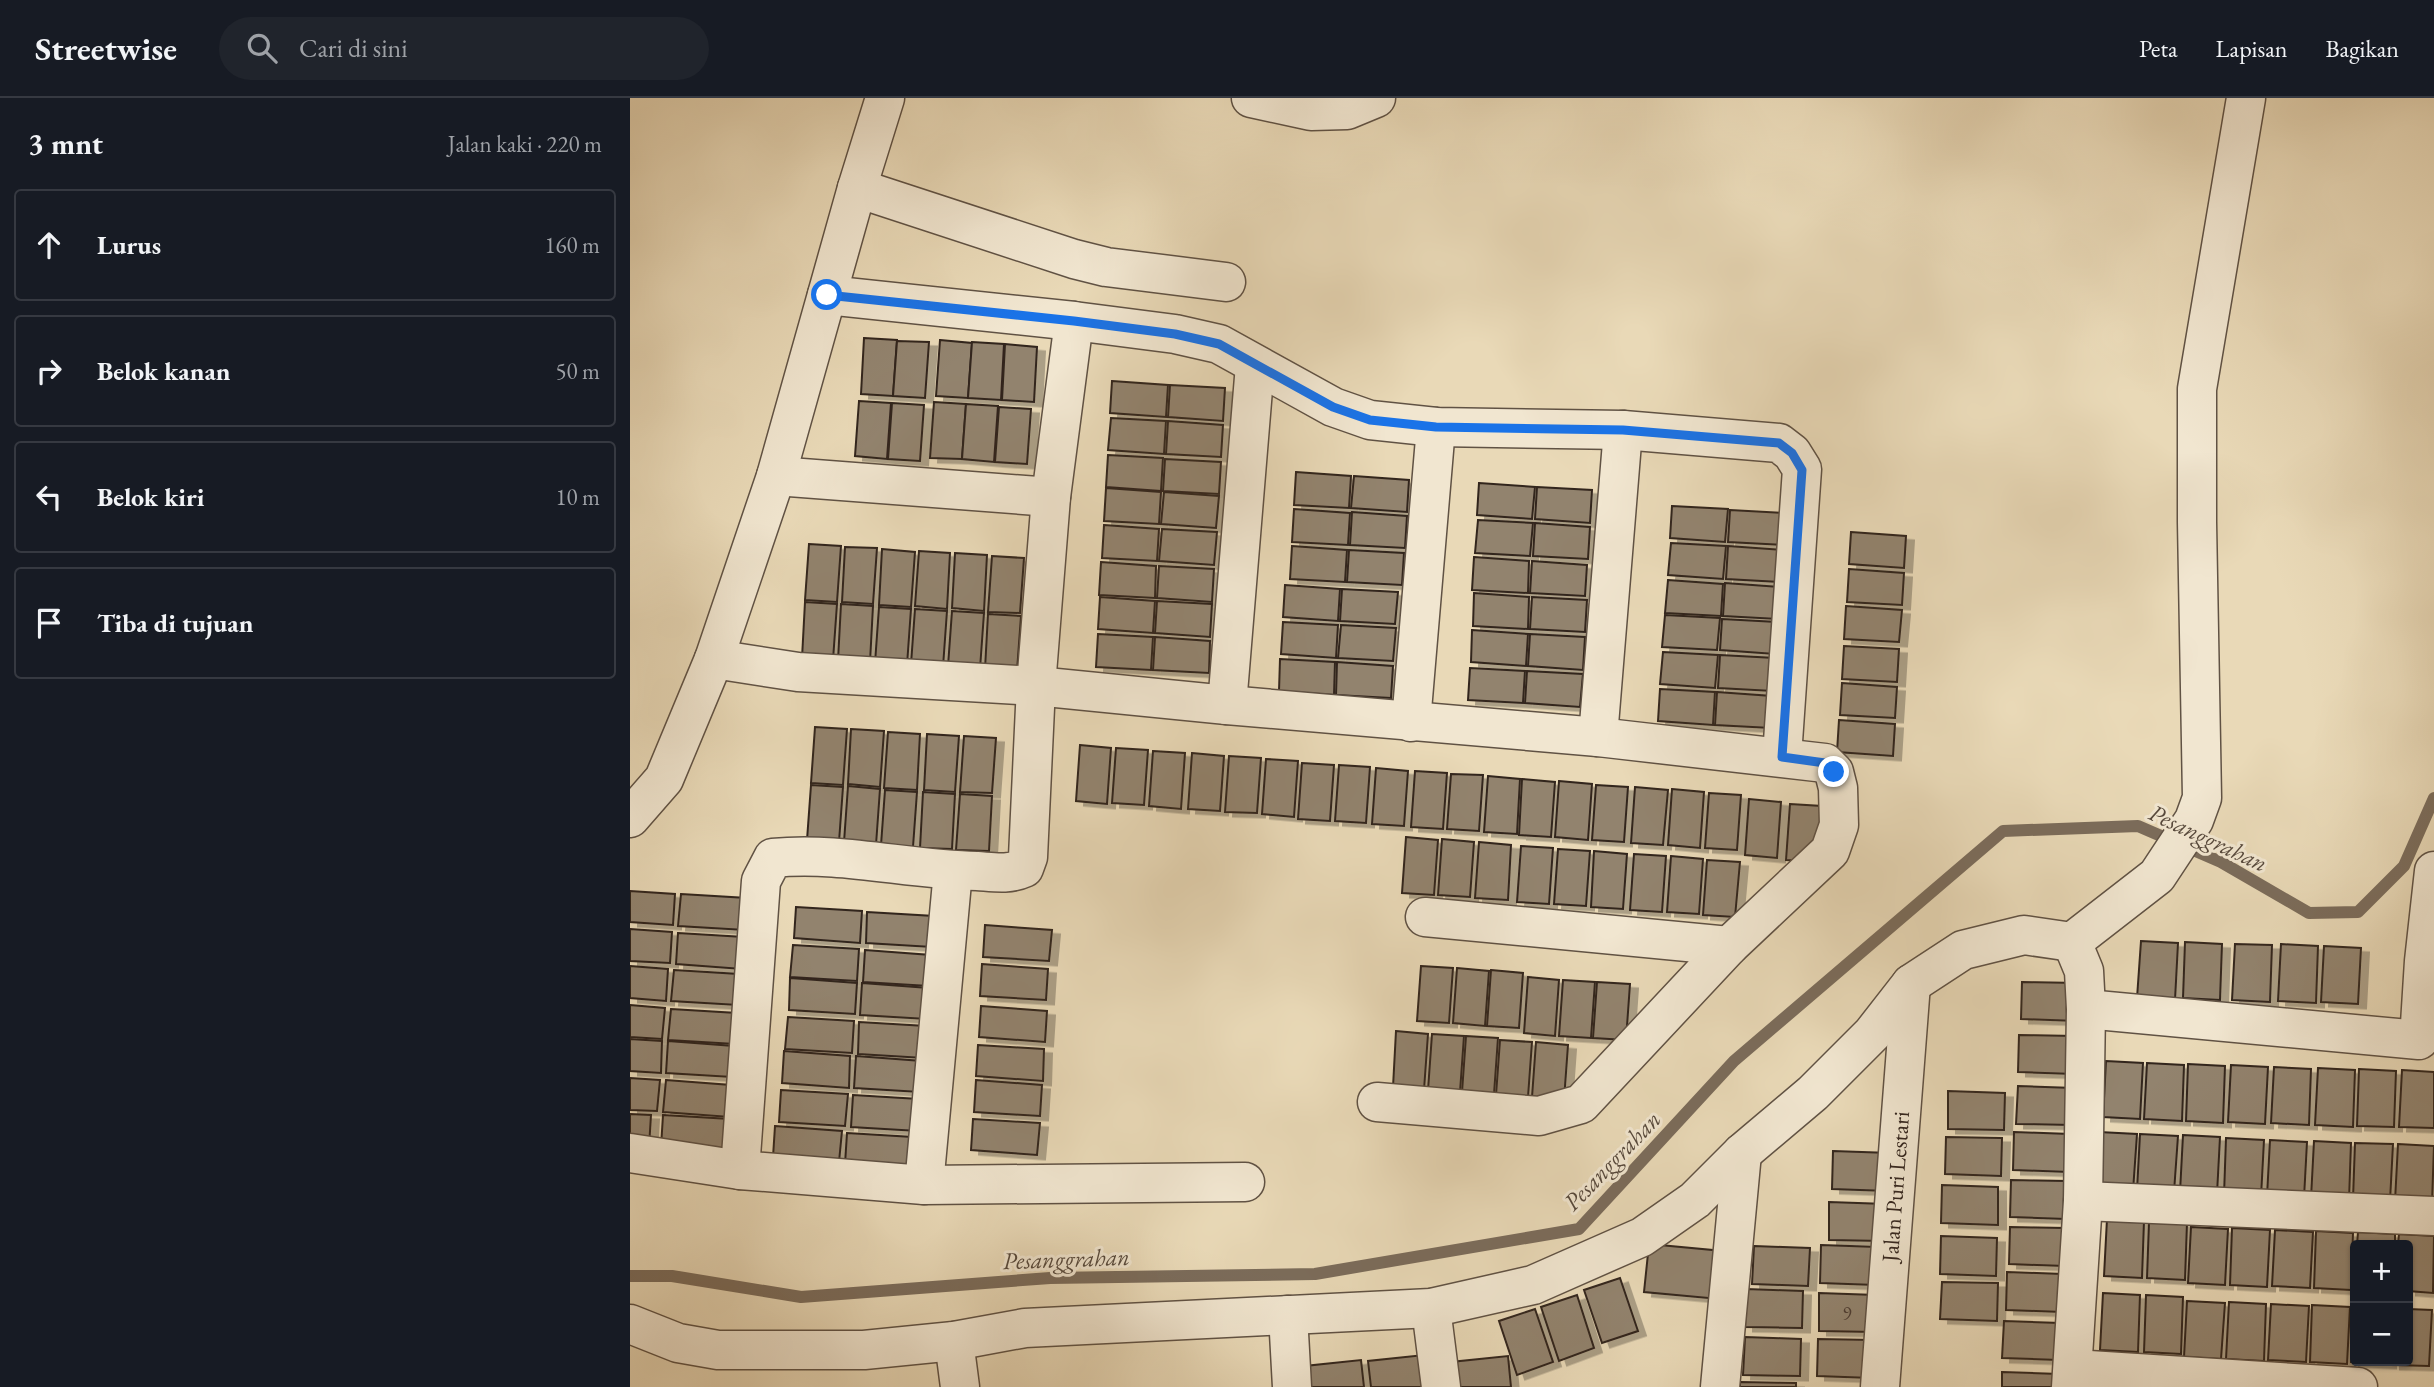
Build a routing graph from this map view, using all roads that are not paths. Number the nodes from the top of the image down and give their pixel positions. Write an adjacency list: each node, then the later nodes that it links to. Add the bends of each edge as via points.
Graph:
1 (885, 98): 5 (street)
2 (1251, 98): 3 (street, via 1311,111 1347,110)
3 (1376, 98)
4 (2246, 98): 24 (street, via 2197,389 2202,798 2194,820 2157,876)
5 (857, 188): 6 (street, via 1074,259); 7 (street)
6 (1226, 282)
7 (827, 295): 8 (street); 12 (street)
8 (1074, 321): 9 (street, via 1219,344); 13 (street)
9 (1255, 365): 10 (street, via 1333,407 1370,420); 16 (street)
10 (1436, 427): 11 (street); 17 (street)
11 (1623, 430): 18 (street); 19 (street, via 1779,443 1802,470)
12 (776, 476): 13 (street); 14 (street)
13 (1051, 497): 15 (street)
14 (714, 659): 15 (street, via 799,672); 20 (street, via 664,779)
15 (1036, 686): 16 (street); 21 (street, via 1024,868 1014,872)
16 (1227, 705): 17 (street)
17 (1411, 722): 18 (street)
18 (1598, 737): 19 (street)
19 (1782, 757): 25 (street, via 1825,763 1834,772 1839,825 1830,851)
20 (630, 818)
21 (953, 871): 32 (street, via 800,855 773,858 761,881); 34 (street)
22 (2434, 871): 28 (street, via 2424,961)
23 (1425, 917): 25 (street)
24 (2072, 942): 26 (street, via 2024,935 1963,950); 27 (street, via 2084,971)
25 (1729, 946): 29 (street, via 1581,1104 1539,1116)
26 (1911, 984): 31 (street, via 1872,1034 1813,1093); 46 (street, Jalan Puri Lestari)
27 (2086, 1009): 28 (street); 35 (street)
28 (2426, 1041)
29 (1377, 1102)
30 (630, 1153): 32 (street)
31 (1742, 1153): 37 (street, via 1695,1200 1642,1237 1533,1284); 45 (street)
32 (740, 1170): 34 (street)
33 (1245, 1182): 34 (street)
34 (924, 1185)
35 (2083, 1200): 36 (street); 41 (street)
36 (2434, 1216)
37 (1431, 1308): 38 (street); 44 (street)
38 (1288, 1315): 40 (street, via 1025,1328); 43 (street)
39 (630, 1324): 40 (street, via 678,1343 718,1350 864,1350)
40 (954, 1341): 42 (street)
41 (2072, 1378): 47 (street)
42 (960, 1387)
43 (1292, 1387)
44 (1441, 1387)
45 (1720, 1387)
46 (1880, 1387)
47 (2358, 1387)

